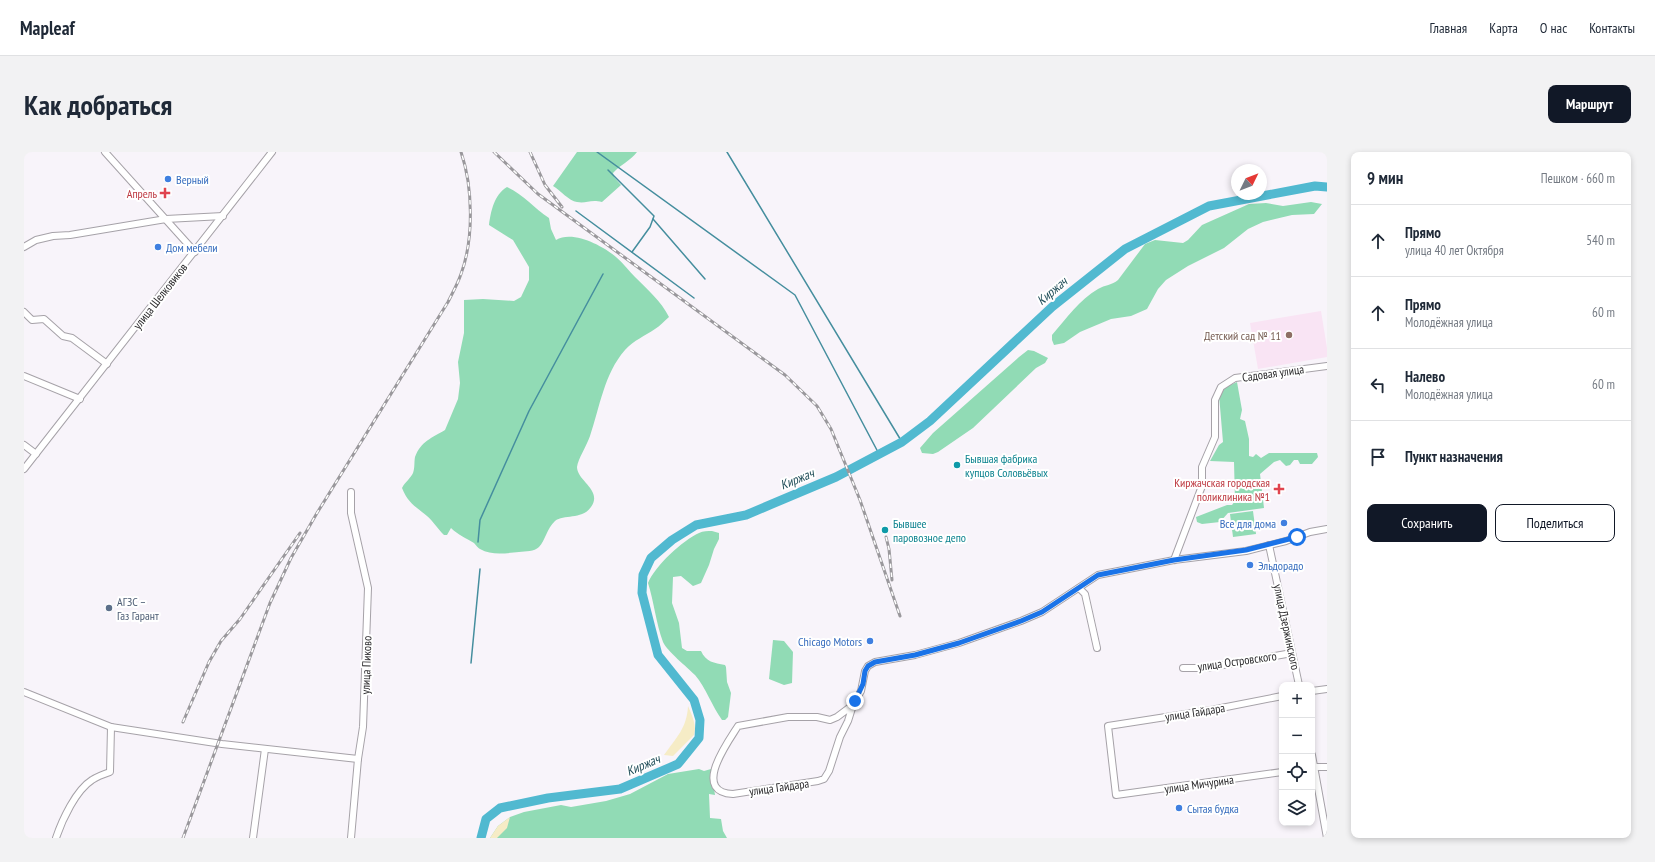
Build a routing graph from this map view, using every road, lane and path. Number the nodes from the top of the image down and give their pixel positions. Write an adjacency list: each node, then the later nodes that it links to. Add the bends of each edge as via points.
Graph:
1 (105, 152): 4 (street)
2 (272, 152): 3 (street, улица Шелковиков)
3 (223, 216): 4 (street); 6 (street, улица Шелковиков)
4 (166, 219): 5 (street, via 53,236 36,240); 6 (street)
5 (24, 247)
6 (195, 252): 8 (street, улица Шелковиков)
7 (24, 312): 8 (street, via 32,320 44,319 63,336 72,338)
8 (107, 364): 11 (street, улица Шелковиков)
9 (1327, 366): 18 (street, Садовая улица, via 1235,378 1221,387 1215,400 1216,438 1202,468 1202,486)
10 (24, 376): 11 (street)
11 (80, 399): 13 (street, улица Шелковиков)
12 (24, 445): 13 (street)
13 (36, 454): 14 (street, улица Шелковиков)
14 (24, 469)
15 (351, 492): 31 (street, улица Пиково, via 352,513 368,588 363,727)
16 (1327, 529): 17 (street)
17 (1269, 545): 18 (street); 21 (street, улица Дзержинского)
18 (1174, 560): 19 (street, via 1098,575)
19 (1079, 588): 20 (street, via 1085,594); 28 (street, via 1042,612 1021,621 959,643 875,662 865,671 861,691)
20 (1096, 648)
21 (1292, 653): 22 (street, улица Островского, via 1206,668); 23 (street, улица Дзержинского)
22 (1182, 668)
23 (1298, 682)
24 (1327, 689): 25 (street)
25 (1315, 691)
26 (24, 692): 29 (street)
27 (1279, 697): 36 (street, улица Гайдара, via 1108,726)
28 (853, 705): 28 (street, улица Гайдара, via 829,771 824,778 733,794 725,793 718,788 714,779 714,769 738,726 788,717 817,717 830,720)
29 (111, 727): 30 (street); 37 (street, via 110,772 92,780 82,789 70,806)
30 (265, 749): 31 (street); 38 (street)
31 (358, 759): 39 (street, улица Пиково)
32 (1315, 767): 33 (street)
33 (1327, 767)
34 (1279, 772): 36 (street, улица Мичурина)
35 (1315, 777): 40 (street)
36 (1116, 795)
37 (56, 838)
38 (253, 838)
39 (351, 838)
40 (1327, 838)

